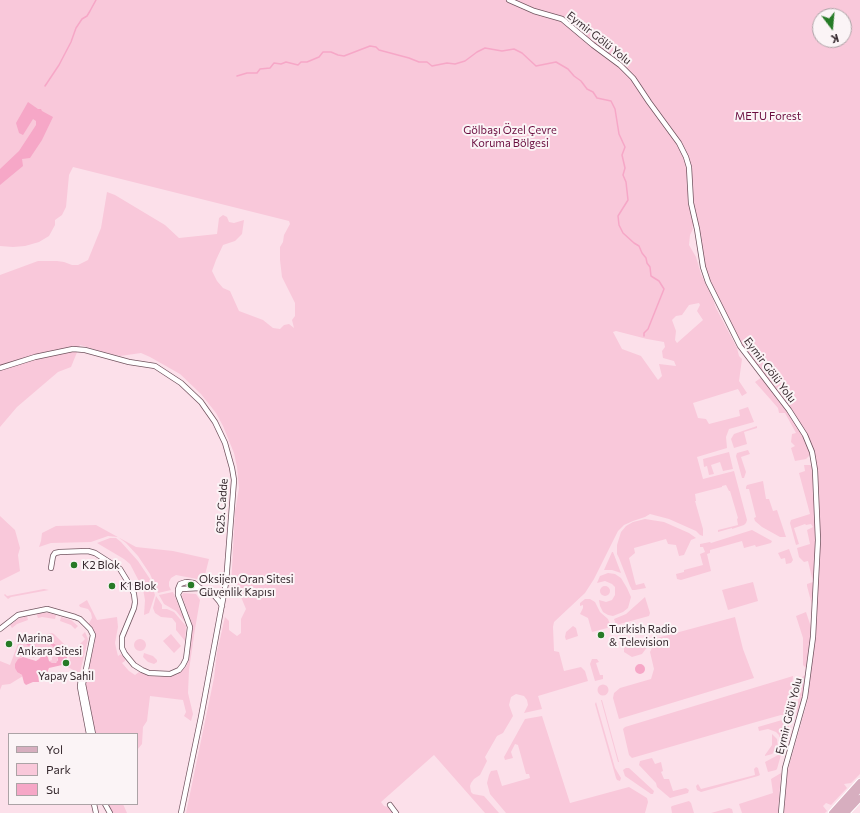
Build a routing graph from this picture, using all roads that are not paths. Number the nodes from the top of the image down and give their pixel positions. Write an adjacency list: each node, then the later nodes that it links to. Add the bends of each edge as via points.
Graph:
1 (509, 0): 21 (street, Eymir Gölü Yolu, via 562,19 620,64 633,78 679,143 689,167 691,203 708,282 740,346 789,410 805,435 812,452 818,540 813,637 805,697 785,768)
2 (0, 368): 6 (street, 625. Cadde, via 51,353 72,349 84,350 155,366 181,383 201,402 220,432 232,468 233,494)
3 (51, 568): 5 (street, via 55,553 88,552 95,553 120,569 133,591 135,602 122,637 122,648 134,665 149,673 173,673 185,662 190,627)
4 (200, 588): 5 (street, via 181,589); 5 (street, via 194,583 186,582 180,584); 6 (street, via 213,594)
5 (178, 595)
6 (222, 606): 19 (street, 625. Cadde)
7 (75, 617): 8 (street, via 47,610 18,615); 9 (street, via 90,635 79,684); 10 (street, via 93,633 83,684)
8 (0, 629)
9 (89, 733)
10 (93, 733)
11 (860, 782): 22 (main road)
12 (860, 789): 23 (main road)
13 (860, 798): 24 (main road)
14 (860, 804): 25 (main road)
15 (390, 805): 20 (street)
16 (106, 806): 17 (street); 18 (street)
17 (104, 813)
18 (110, 813)
19 (181, 813)
20 (396, 813)
21 (781, 813)
22 (832, 813)
23 (839, 813)
24 (846, 813)
25 (852, 813)

